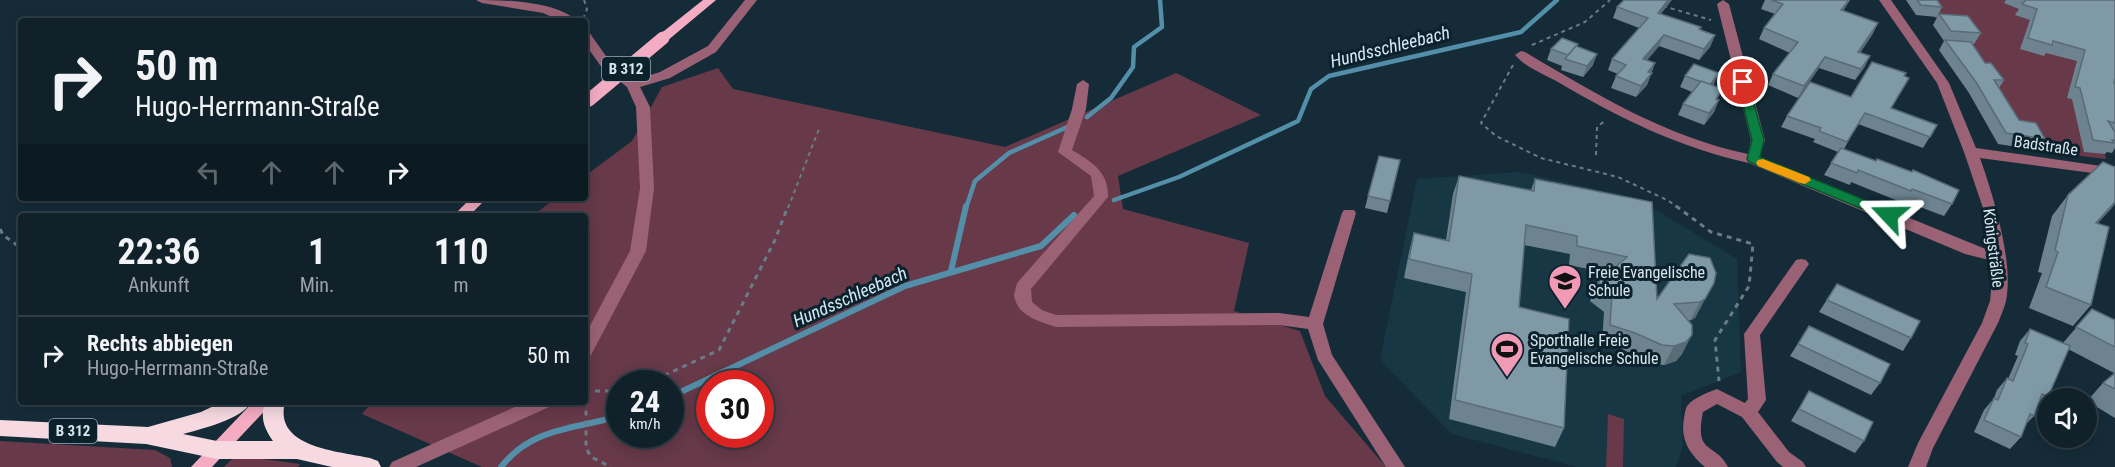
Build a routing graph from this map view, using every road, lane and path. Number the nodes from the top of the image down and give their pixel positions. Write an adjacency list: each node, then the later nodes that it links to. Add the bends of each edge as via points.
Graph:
1 (482, 0): 9 (street, via 546,10)
2 (584, 0): 10 (path, via 587,9)
3 (710, 0): 16 (main road, B 312, bridge)
4 (752, 0): 15 (street, via 712,49 665,75)
5 (1610, 0): 13 (path, via 1585,22 1532,45)
6 (1884, 0): 19 (street, Königsträßle, via 1943,83)
7 (1655, 4): 11 (path)
8 (1723, 4): 11 (street)
9 (564, 18)
10 (583, 18)
11 (1727, 24): 21 (street, via 1758,140)
12 (588, 39): 15 (street, via 604,62)
13 (1521, 55): 17 (street); 35 (path, via 1481,123 1496,136 1541,158 1618,177 1669,201 1711,232 1753,244 1749,286 1715,340 1720,375)
14 (1083, 84): 30 (street, via 1065,152 1096,172 1103,185 1101,197 1023,287 1020,296 1024,304 1042,317 1056,321 1279,319)
15 (633, 85): 31 (street, via 643,107 646,145 647,188 638,251)
16 (588, 101)
17 (1617, 111): 20 (path, via 1597,127); 21 (street, via 1719,154)
18 (819, 129): 32 (path, via 774,240 719,350)
19 (1971, 152): 22 (street, Badstraße); 28 (street, Königsträßle, via 1990,208)
20 (1596, 155)
21 (1753, 159): 28 (street, via 1970,250)
22 (2115, 172)
23 (477, 201): 24 (main road)
24 (463, 213)
25 (1349, 213): 30 (street)
26 (0, 229): 27 (path, via 3,236)
27 (18, 246)
28 (1996, 257): 53 (street, Königsträßle, via 1998,301)
29 (1801, 264): 41 (street, via 1752,334 1756,400)
30 (1315, 324): 50 (street, via 1324,356)
31 (588, 345)
32 (676, 370)
33 (588, 391): 34 (path)
34 (606, 391)
35 (1717, 396): 41 (street); 51 (street, via 1695,408 1689,430 1697,452)
36 (235, 405): 43 (highway, B 312, via 207,419)
37 (261, 405): 44 (main road)
38 (274, 405): 45 (highway, via 271,413 276,431)
39 (536, 405): 48 (street)
40 (586, 405): 49 (path, via 586,448 591,457)
41 (1748, 412): 52 (street, via 1783,457)
42 (0, 428): 43 (highway, B 312)
43 (146, 435): 44 (highway)
44 (216, 450): 45 (highway); 46 (main road)
45 (297, 450): 47 (highway)
46 (200, 467)
47 (370, 467)
48 (398, 467)
49 (611, 467)
50 (1396, 467)
51 (1719, 467)
52 (1797, 467)
53 (1917, 467)

